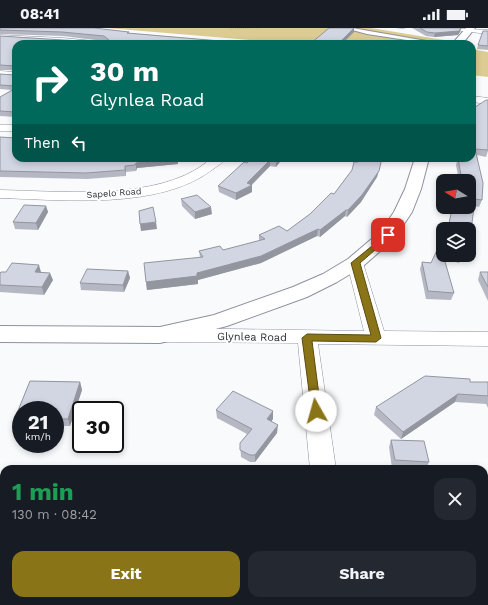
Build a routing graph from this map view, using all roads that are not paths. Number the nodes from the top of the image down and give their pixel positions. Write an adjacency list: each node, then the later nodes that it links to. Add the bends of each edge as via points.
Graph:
1 (347, 28): 7 (lane)
2 (454, 28): 3 (street)
3 (470, 29): 4 (street); 8 (street)
4 (488, 32)
5 (0, 37): 6 (street)
6 (63, 40)
7 (415, 40)
8 (460, 40)
9 (0, 74): 10 (street)
10 (12, 75)
11 (476, 100): 12 (street)
12 (488, 101)
13 (0, 128): 14 (street)
14 (12, 128)
15 (215, 162): 17 (street, Sapelo Road, via 197,175 179,183 131,193)
16 (421, 162): 18 (street, Glynlea Road, via 414,189 403,212 388,235)
17 (0, 194)
18 (356, 263): 20 (street, Glynlea Road, via 300,292 246,312); 22 (street)
19 (0, 334): 20 (street, Glynlea Road)
20 (160, 335): 21 (street, Glynlea Road)
21 (307, 338): 22 (street, Glynlea Road); 24 (street)
22 (376, 338): 23 (street, Glynlea Road)
23 (488, 339)
24 (323, 465)

